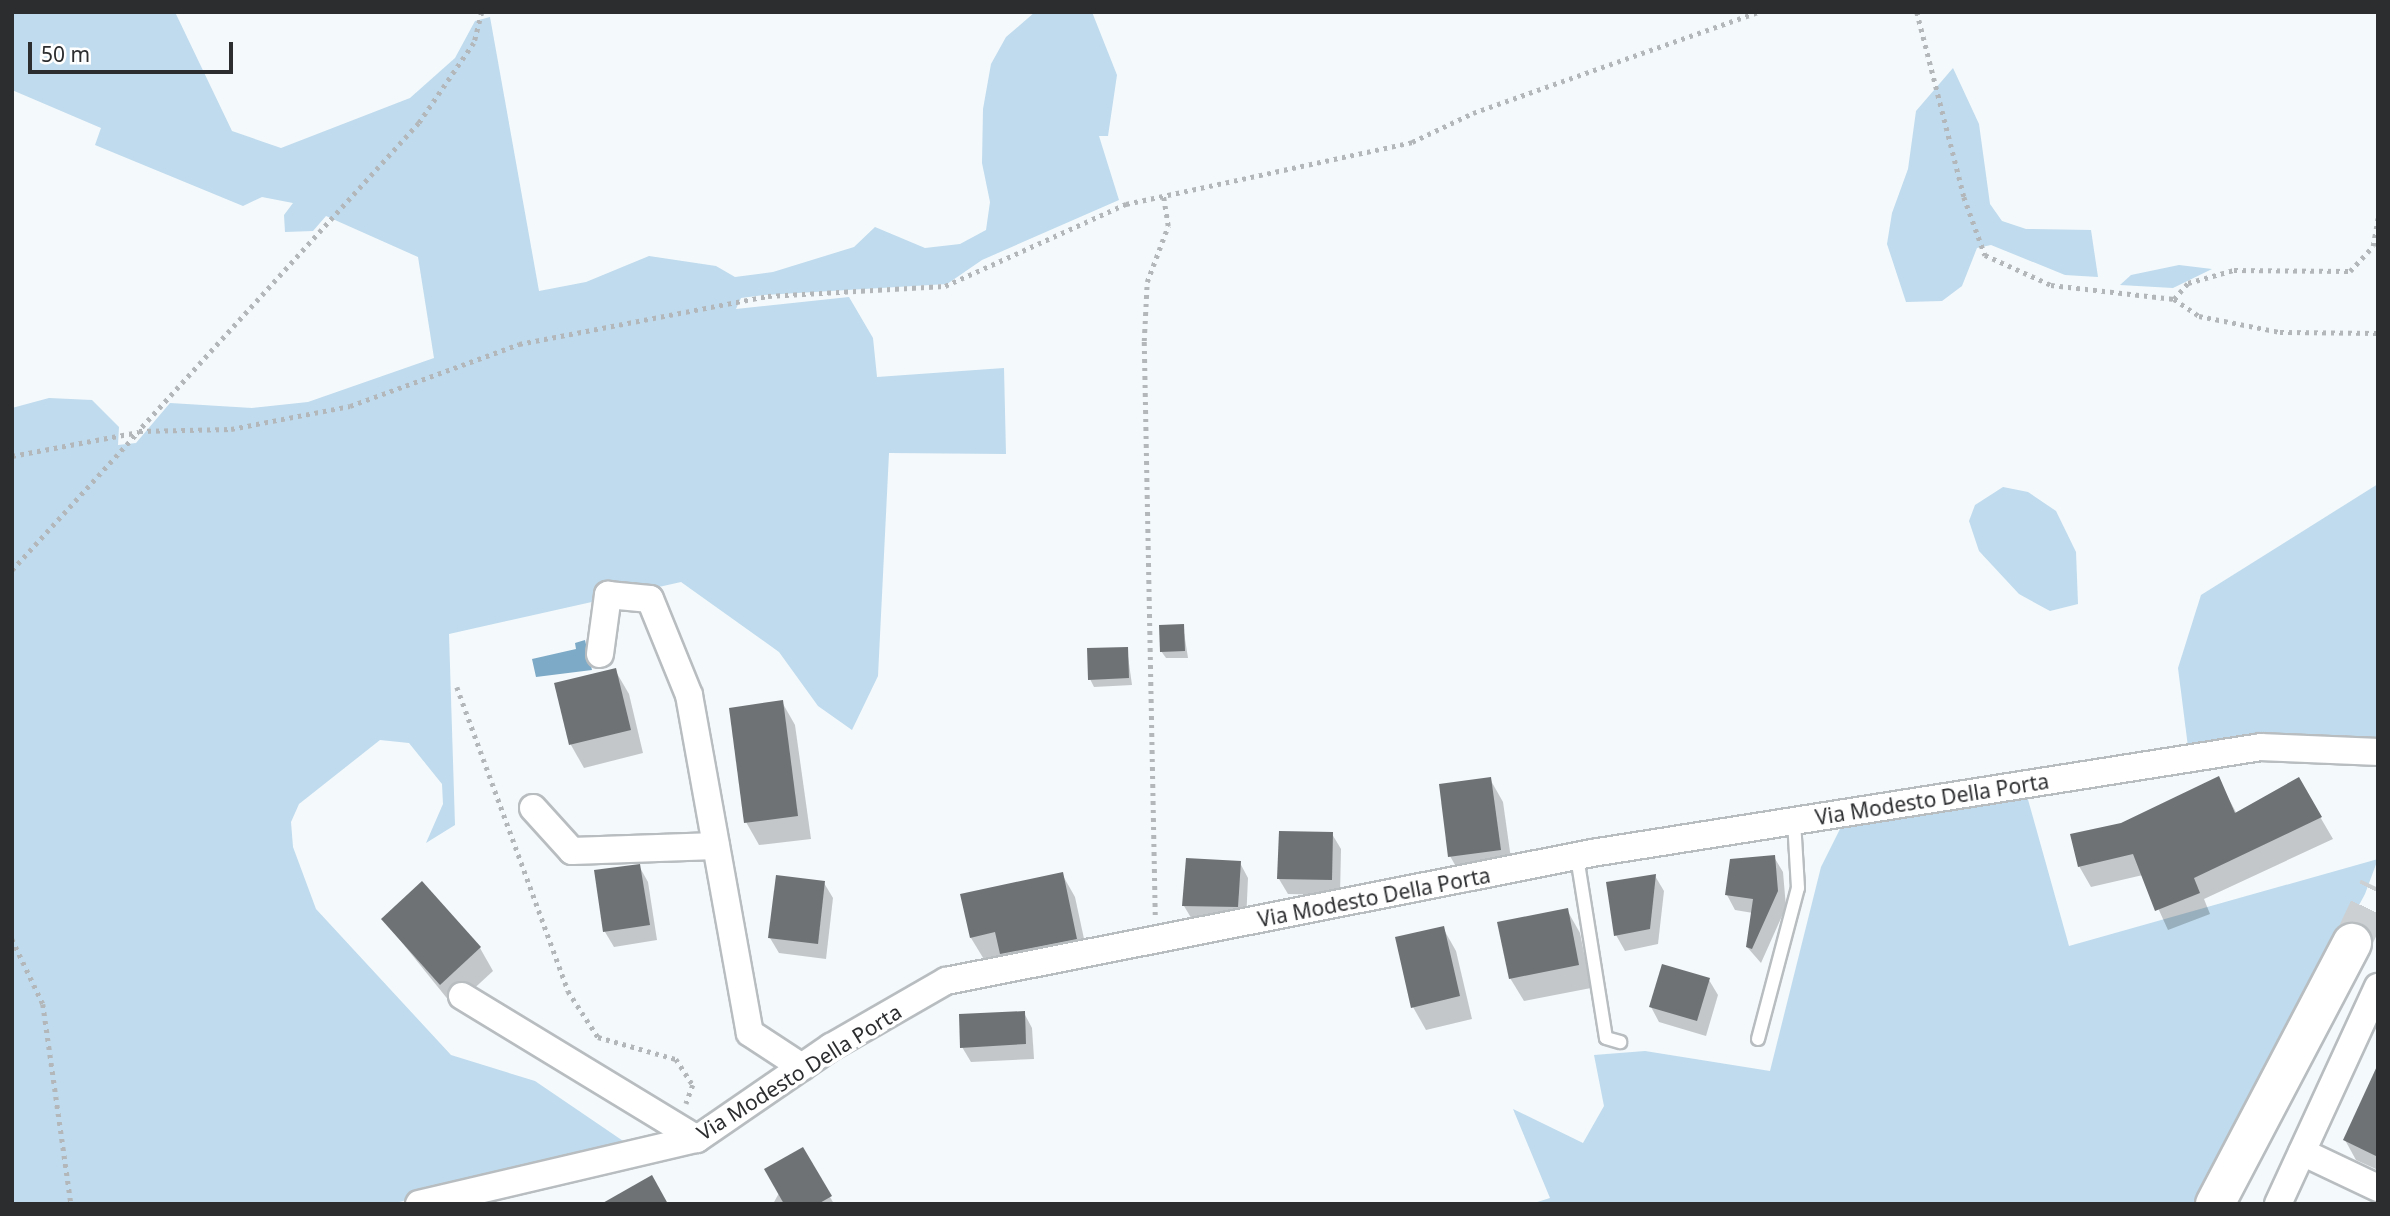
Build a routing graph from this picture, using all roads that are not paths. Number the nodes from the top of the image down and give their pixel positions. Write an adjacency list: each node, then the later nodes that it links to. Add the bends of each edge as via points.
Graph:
1 (600, 654): 5 (street, via 608,596 650,599 688,695)
2 (2378, 752): 4 (street, Via Modesto Della Porta, via 2261,747)
3 (533, 808): 5 (street, via 572,851)
4 (1794, 821): 6 (street, Via Modesto Della Porta); 10 (lane, via 1798,888)
5 (716, 846): 12 (street, via 750,1033)
6 (1577, 856): 11 (lane, via 1606,1038); 12 (street, Via Modesto Della Porta, via 946,981)
7 (2352, 943): 17 (highway)
8 (2378, 987): 14 (street)
9 (462, 996): 13 (street)
10 (1758, 1039)
11 (1620, 1042)
12 (802, 1066): 13 (street, Via Modesto Della Porta)
13 (688, 1133): 16 (street, Via Modesto Della Porta)
14 (2302, 1152): 15 (street); 18 (street)
15 (2378, 1188)
16 (419, 1204)
17 (2215, 1204)
18 (2278, 1204)

